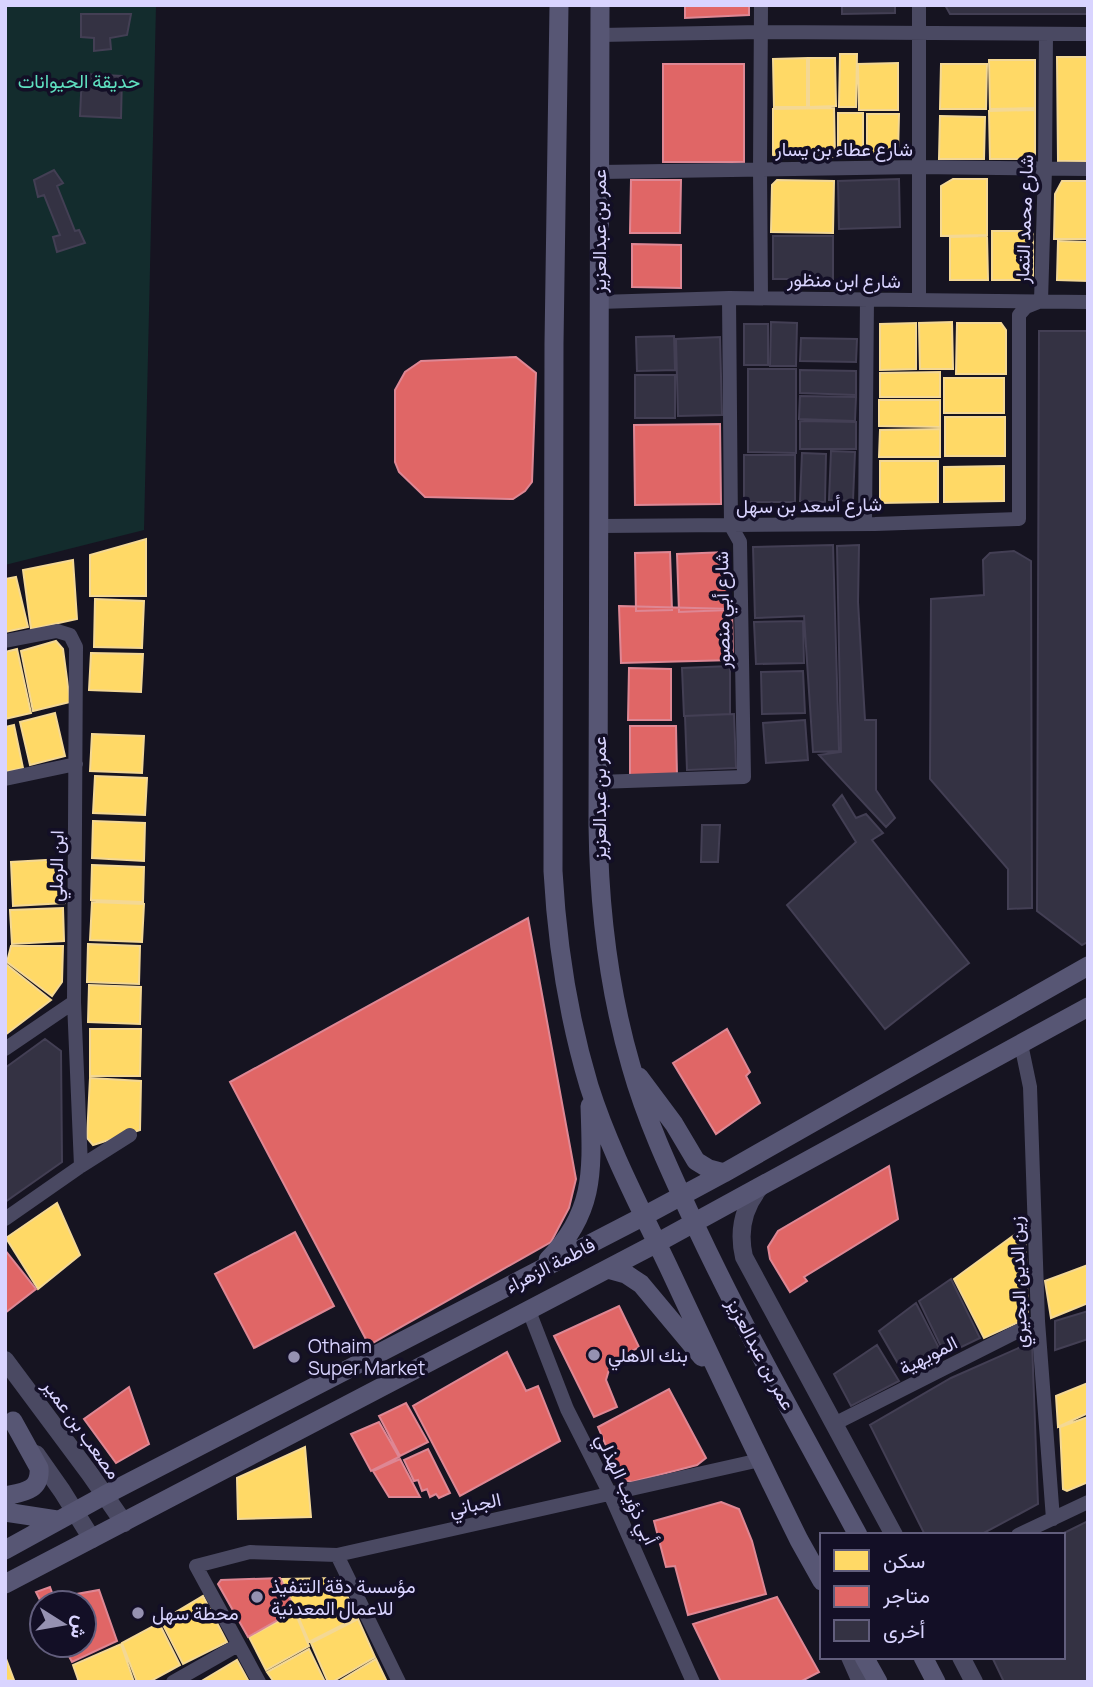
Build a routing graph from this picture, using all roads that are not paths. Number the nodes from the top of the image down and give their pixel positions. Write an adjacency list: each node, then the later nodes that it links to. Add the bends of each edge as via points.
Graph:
1 (559, 5): 36 (main road, via 553,871 564,981)
2 (600, 5): 9 (main road, عمر بن عبدالعزيز)
3 (761, 5): 5 (street)
4 (919, 5): 6 (street)
5 (761, 32): 6 (street); 9 (street); 11 (street)
6 (919, 34): 7 (street); 10 (street)
7 (1046, 34): 8 (street); 12 (street, شارع محمد التمار)
8 (1088, 34)
9 (600, 35): 14 (main road, عمر بن عبدالعزيز)
10 (919, 167): 11 (street, شارع عطاء بن يسار); 12 (street, شارع عطاء بن يسار); 18 (street)
11 (760, 169): 14 (street, شارع عطاء بن يسار); 16 (street)
12 (1045, 169): 13 (street, شارع عطاء بن يسار); 19 (street, شارع محمد التمار)
13 (1088, 169)
14 (600, 172): 20 (main road, عمر بن عبدالعزيز)
15 (729, 298): 16 (street, شارع ابن منظور); 20 (street, شارع ابن منظور); 25 (street, شارع أبي منصور)
16 (761, 298): 17 (street, شارع ابن منظور)
17 (866, 299): 18 (street, شارع ابن منظور); 23 (street)
18 (919, 300): 19 (street, شارع ابن منظور)
19 (1041, 301): 21 (street, شارع ابن منظور); 22 (street, شارع محمد التمار, via 1019,315)
20 (599, 302): 24 (main road, عمر بن عبدالعزيز)
21 (1088, 302)
22 (1019, 519): 23 (street, شارع أسعد بن سهل)
23 (865, 523): 25 (street, شارع أسعد بن سهل)
24 (600, 526): 25 (street, شارع أسعد بن سهل); 29 (main road, عمر بن عبدالعزيز)
25 (731, 526): 29 (street, شارع أبي منصور, via 740,542 744,777)
26 (5, 641): 27 (street, ابن الرملي, via 58,631 74,641)
27 (76, 764): 28 (street); 31 (street, ابن الرملي)
28 (5, 779)
29 (598, 782): 35 (main road, عمر بن عبدالعزيز, via 603,929)
30 (1088, 966): 39 (main road, فاطمة الزهراء)
31 (74, 1002): 34 (street); 38 (street, ابن الرملي)
32 (1088, 1007): 33 (main road)
33 (1021, 1044): 40 (main road); 49 (street, زين الدين البحيري, via 1030,1087)
34 (5, 1049)
35 (631, 1066): 39 (main road, via 696,1161); 41 (main road, عمر بن عبدالعزيز, via 653,1133)
36 (590, 1087): 42 (main road, via 615,1156); 47 (main road, via 591,1160 586,1198 571,1233)
37 (130, 1135): 38 (street)
38 (81, 1166): 43 (street)
39 (724, 1173): 41 (main road, فاطمة الزهراء)
40 (762, 1184): 44 (main road); 53 (street, عمر بن عبدالعزيز, via 743,1218 744,1257)
41 (682, 1196): 42 (main road, فاطمة الزهراء); 44 (main road, عمر بن عبدالعزيز)
42 (644, 1216): 45 (main road); 47 (main road, فاطمة الزهراء)
43 (5, 1219)
44 (694, 1222): 45 (main road); 68 (main road, عمر بن عبدالعزيز)
45 (657, 1243): 46 (main road); 51 (main road)
46 (608, 1269): 48 (main road); 51 (main road, via 641,1284)
47 (537, 1271): 57 (main road, فاطمة الزهراء)
48 (529, 1311): 58 (street, أبي ذؤيب الهذلي, via 567,1409); 62 (main road)
49 (1038, 1321): 53 (street, المويهية); 65 (street, زين الدين البحيري)
50 (5, 1360): 54 (street, مصعب بن عمير)
51 (721, 1379): 56 (main road)
52 (9, 1416): 55 (street); 60 (main road, via 40,1475 30,1490)
53 (834, 1424): 69 (street, عمر بن عبدالعزيز)
54 (54, 1426): 55 (street, via 54,1446 42,1451); 59 (street, مصعب بن عمير)
55 (30, 1446): 64 (street)
56 (760, 1460): 58 (street, الجباني); 72 (main road)
57 (140, 1477): 59 (main road, فاطمة الزهراء); 62 (main road, via 131,1486 128,1499 136,1507)
58 (610, 1494): 75 (street, الجباني); 87 (street, أبي ذؤيب الهذلي)
59 (105, 1495): 64 (main road, فاطمة الزهراء); 67 (street, مصعب بن عمير)
60 (5, 1496)
61 (1088, 1502): 65 (street)
62 (150, 1509): 67 (main road)
63 (5, 1512): 66 (main road)
64 (75, 1512): 66 (main road, فاطمة الزهراء); 71 (street)
65 (1053, 1519): 70 (street)
66 (57, 1520): 73 (main road, فاطمة الزهراء)
67 (124, 1523): 71 (main road)
68 (857, 1533)
69 (893, 1533)
70 (1022, 1533)
71 (92, 1539): 74 (main road)
72 (799, 1540): 76 (main road); 78 (street)
73 (6, 1550): 74 (main road); 77 (main road, via 16,1565)
74 (62, 1555): 77 (main road)
75 (337, 1555): 79 (street, الجباني, via 250,1552 196,1566); 86 (street)
76 (820, 1577)
77 (5, 1584)
78 (820, 1588)
79 (238, 1645): 84 (street); 85 (street)
80 (851, 1659): 88 (street)
81 (865, 1659): 89 (main road)
82 (924, 1659): 90 (main road)
83 (962, 1659): 91 (street)
84 (173, 1682)
85 (259, 1682)
86 (399, 1682)
87 (693, 1682)
88 (861, 1682)
89 (878, 1682)
90 (936, 1682)
91 (974, 1682)

